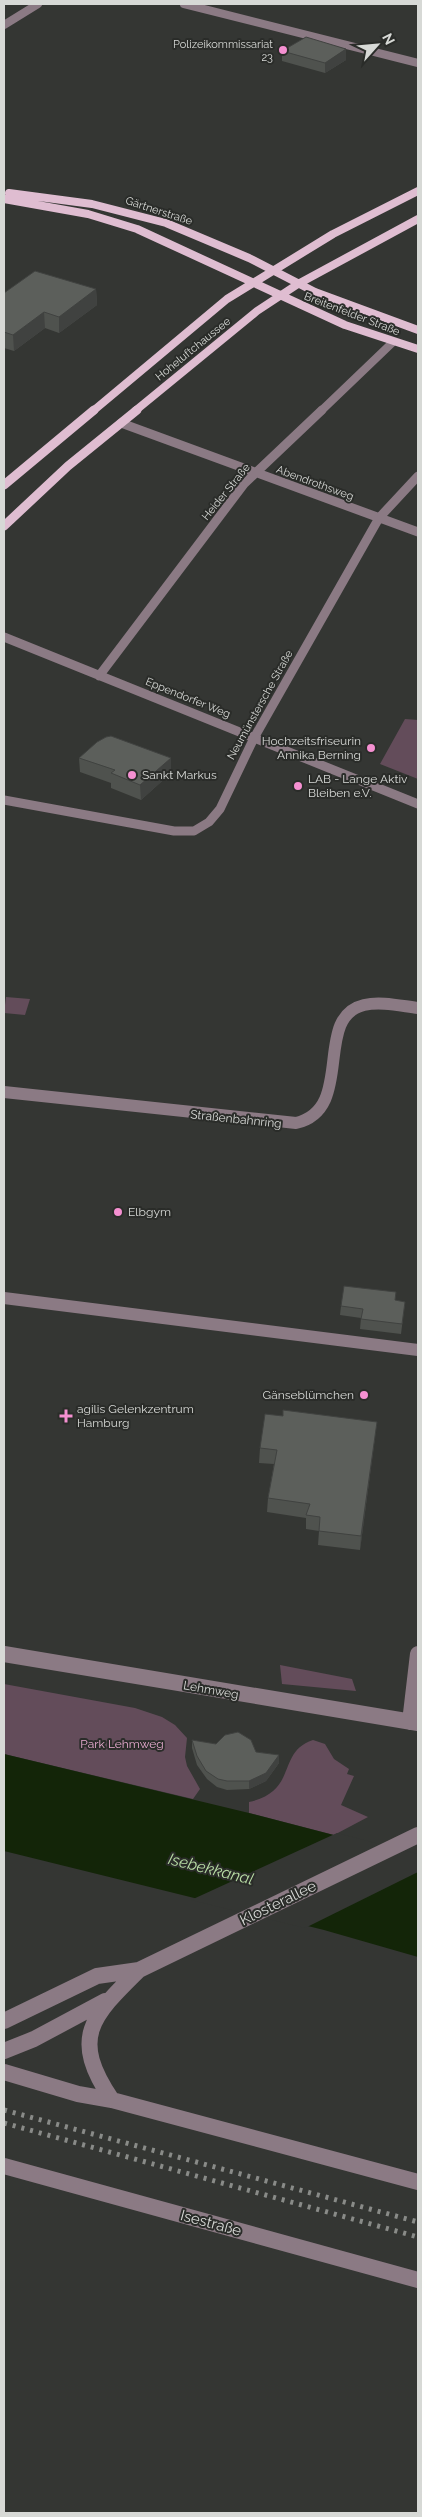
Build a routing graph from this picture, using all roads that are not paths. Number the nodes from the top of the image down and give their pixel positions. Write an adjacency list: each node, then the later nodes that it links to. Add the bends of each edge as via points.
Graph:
1 (38, 4): 3 (street)
2 (184, 4): 4 (street)
3 (4, 25)
4 (418, 63)
5 (418, 191): 9 (main road, Hoheluftchaussee, via 333,234)
6 (4, 193): 9 (main road, Gärtnerstraße, via 63,198 144,216 186,230)
7 (4, 199): 10 (main road, Gärtnerstraße, via 115,221)
8 (418, 219): 11 (main road, Hoheluftchaussee)
9 (273, 271): 10 (main road, Hoheluftchaussee); 11 (main road, Gärtnerstraße)
10 (252, 284): 12 (main road, Gärtnerstraße); 19 (main road, Hoheluftchaussee, via 147,363)
11 (298, 284): 12 (main road, Hoheluftchaussee); 13 (main road, Breitenfelder Straße)
12 (278, 297): 14 (main road, Breitenfelder Straße); 16 (main road, Hoheluftchaussee)
13 (418, 330)
14 (393, 342): 15 (main road, Breitenfelder Straße); 17 (street, Heider Straße)
15 (418, 349)
16 (121, 422): 17 (street, Abendrothsweg); 21 (main road, Hoheluftchaussee)
17 (255, 473): 20 (street, Abendrothsweg); 24 (street, Heider Straße)
18 (418, 476): 20 (street, Neumünstersche Straße)
19 (4, 485)
20 (379, 518): 22 (street, Abendrothsweg); 25 (street, Neumünstersche Straße)
21 (4, 526)
22 (418, 532)
23 (4, 637): 24 (street, Eppendorfer Weg)
24 (99, 676): 25 (street, Eppendorfer Weg)
25 (254, 738): 26 (street, Neumünstersche Straße, via 220,809 209,822 194,831 174,831); 27 (street, Eppendorfer Weg)
26 (4, 800)
27 (418, 804)
28 (418, 1008): 29 (street, Straßenbahnring, via 370,1004 347,1013 341,1025 326,1102 314,1116 291,1124)
29 (4, 1092)
30 (4, 1298): 31 (street)
31 (418, 1350)
32 (4, 1654): 34 (street, Lehmweg)
33 (418, 1654): 34 (street)
34 (414, 1722)
35 (418, 1836): 36 (street, Klosterallee)
36 (138, 1970): 37 (street, Klosterallee); 38 (street, Klosterallee, via 97,1976)
37 (109, 1998): 39 (street, Klosterallee, via 34,2039); 41 (street, Klosterallee, via 93,2022 89,2050 96,2079)
38 (4, 2021)
39 (4, 2051)
40 (4, 2072): 41 (street, via 78,2094)
41 (112, 2100): 43 (street)
42 (4, 2166): 44 (street, Isestraße)
43 (418, 2182)
44 (418, 2280)

